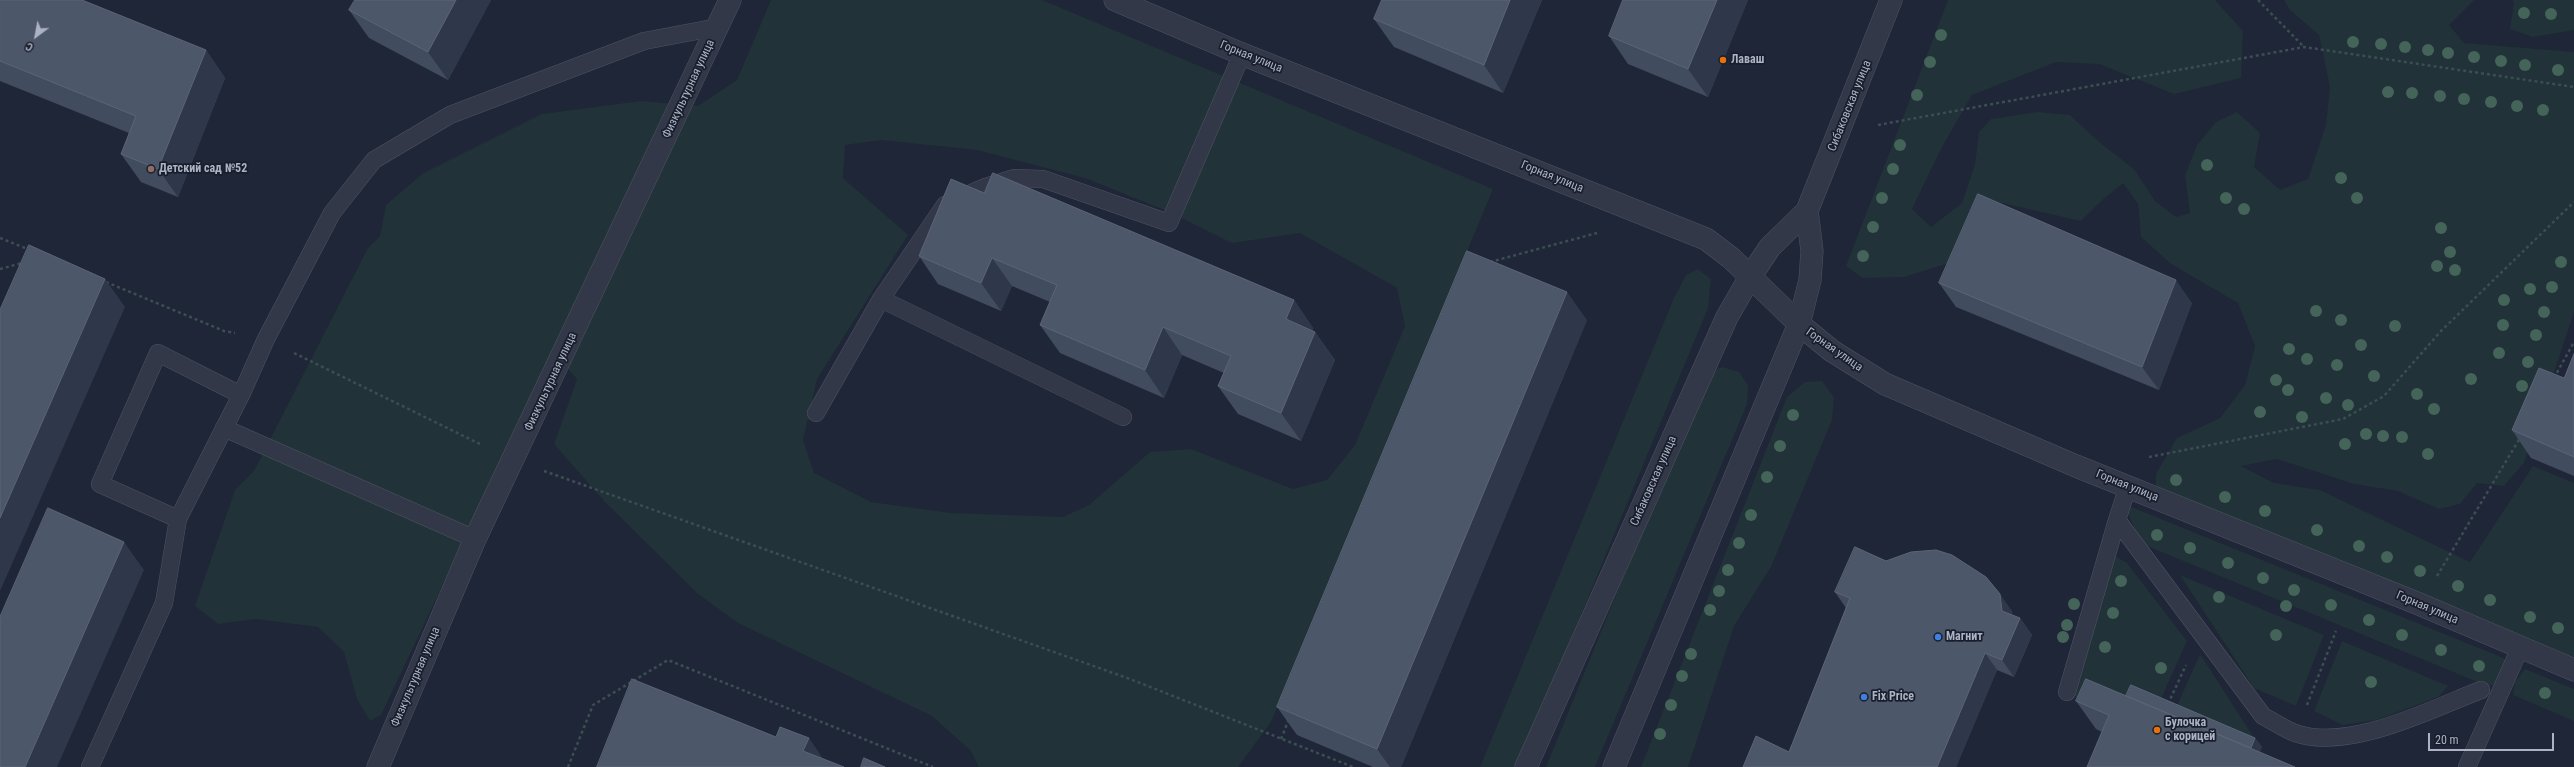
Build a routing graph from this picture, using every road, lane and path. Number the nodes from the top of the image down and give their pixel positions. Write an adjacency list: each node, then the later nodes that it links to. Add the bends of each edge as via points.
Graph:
1 (730, 0): 5 (street, Физкультурная улица)
2 (1114, 0): 7 (street, Горная улица)
3 (1891, 0): 9 (street, Сибаковская улица)
4 (2258, 0): 6 (path)
5 (718, 27): 22 (lane, via 644,41 458,113 374,160 332,213); 31 (street, Физкультурная улица)
6 (2304, 47): 8 (path); 9 (path)
7 (1242, 54): 18 (street, Горная улица, via 1706,239); 20 (lane, via 1169,223 1043,180 1014,178 985,187 945,205)
8 (2574, 87)
9 (1840, 132): 11 (street, Сибаковская улица)
10 (2574, 202): 30 (path, via 2441,331 2384,396 2343,419)
11 (1807, 211): 18 (street, Сибаковская улица, via 1770,247); 21 (street, Сибаковская улица, via 1812,251 1811,266)
12 (1601, 232): 16 (path)
13 (0, 238): 14 (path)
14 (33, 251)
15 (23, 263): 17 (path)
16 (1488, 263)
17 (0, 269)
18 (1750, 277): 21 (street, Горная улица); 52 (street, Сибаковская улица, via 1727,317)
19 (103, 280): 22 (path, via 224,331)
20 (882, 299): 26 (lane); 27 (lane)
21 (1799, 324): 32 (street, Горная улица, via 1832,351 1885,384); 53 (street, Сибаковская улица)
22 (266, 339): 25 (lane); 31 (path)
23 (2574, 342): 24 (path)
24 (2551, 383)
25 (241, 395): 28 (lane); 33 (lane, via 158,353 100,484)
26 (816, 413)
27 (1123, 417)
28 (224, 428): 33 (lane); 35 (lane)
29 (2524, 431): 36 (path)
30 (2145, 458)
31 (514, 460): 35 (street, Физкультурная улица); 46 (path, via 1130,679)
32 (2128, 486): 34 (lane); 36 (street, Горная улица)
33 (178, 519): 47 (lane, via 164,603)
34 (2117, 520): 37 (lane); 42 (lane)
35 (475, 539): 48 (street, Физкультурная улица)
36 (2419, 604): 39 (street, Горная улица)
37 (2201, 631): 43 (path); 45 (lane, via 2263,716)
38 (2336, 631): 45 (path)
39 (2520, 648): 40 (street, Горная улица); 54 (lane)
40 (2574, 670)
41 (2481, 690): 45 (lane, via 2375,732 2323,738)
42 (2067, 692)
43 (2167, 707)
44 (1290, 717): 46 (path)
45 (2296, 733)
46 (1281, 739): 51 (path)
47 (90, 767)
48 (378, 767)
49 (568, 767): 50 (path, via 593,705 668,660)
50 (933, 767)
51 (1353, 767)
52 (1526, 767)
53 (1614, 767)
54 (2467, 767)

